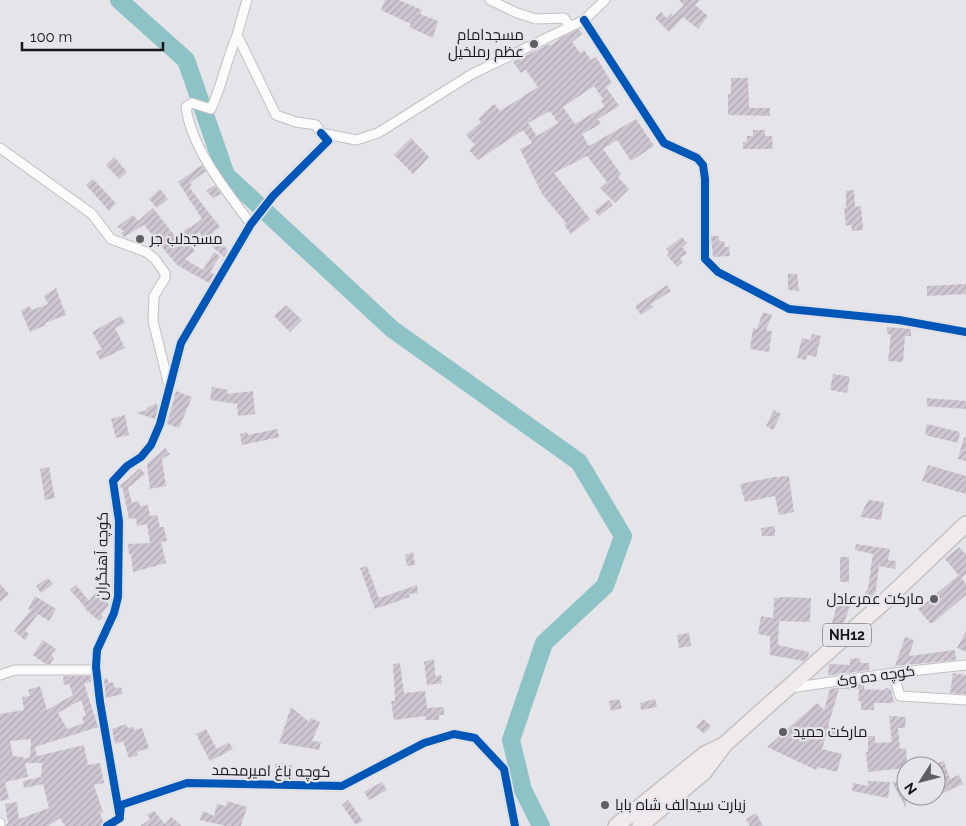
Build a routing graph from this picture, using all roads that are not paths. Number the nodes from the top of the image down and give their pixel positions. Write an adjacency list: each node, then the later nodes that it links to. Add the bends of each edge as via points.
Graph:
1 (247, 0): 6 (street)
2 (490, 0): 5 (street, via 536,19 564,18)
3 (605, 0): 4 (street)
4 (584, 20): 5 (street); 10 (street, via 664,143 697,158 703,165 706,259 718,272 789,309 900,320)
5 (570, 27): 7 (street, via 472,74 378,133 356,140)
6 (237, 35): 7 (street, via 276,115 316,125); 9 (street, via 211,109 192,103 186,108 200,151)
7 (321, 132): 9 (street, کوچه آهنگران, via 328,141 273,196)
8 (0, 148): 11 (street, via 92,214 111,239 146,252 165,273 154,296 153,321)
9 (251, 224): 11 (street, کوچه آهنگران, via 181,343)
10 (966, 332)
11 (169, 386): 14 (street, کوچه آهنگران, via 151,445 113,481 119,521 118,597 97,650)
12 (966, 524): 17 (highway, NH12)
13 (966, 665): 15 (street, کوچه ده وک)
14 (96, 670): 16 (street, via 15,670); 20 (street, کوچه آهنگران)
15 (893, 673): 17 (street, کوچه ده وک); 18 (street, via 900,696)
16 (0, 675)
17 (787, 688): 19 (highway, NH12)
18 (966, 700)
19 (725, 744): 23 (highway, NH12, via 705,754); 24 (highway, NH12, via 704,772)
20 (120, 818): 21 (street); 22 (street, کوچه باغ امیرمحمد, via 120,805 187,783 342,786 424,743 454,734 475,738 504,768)
21 (107, 826)
22 (515, 826)
23 (616, 826)
24 (640, 826)

